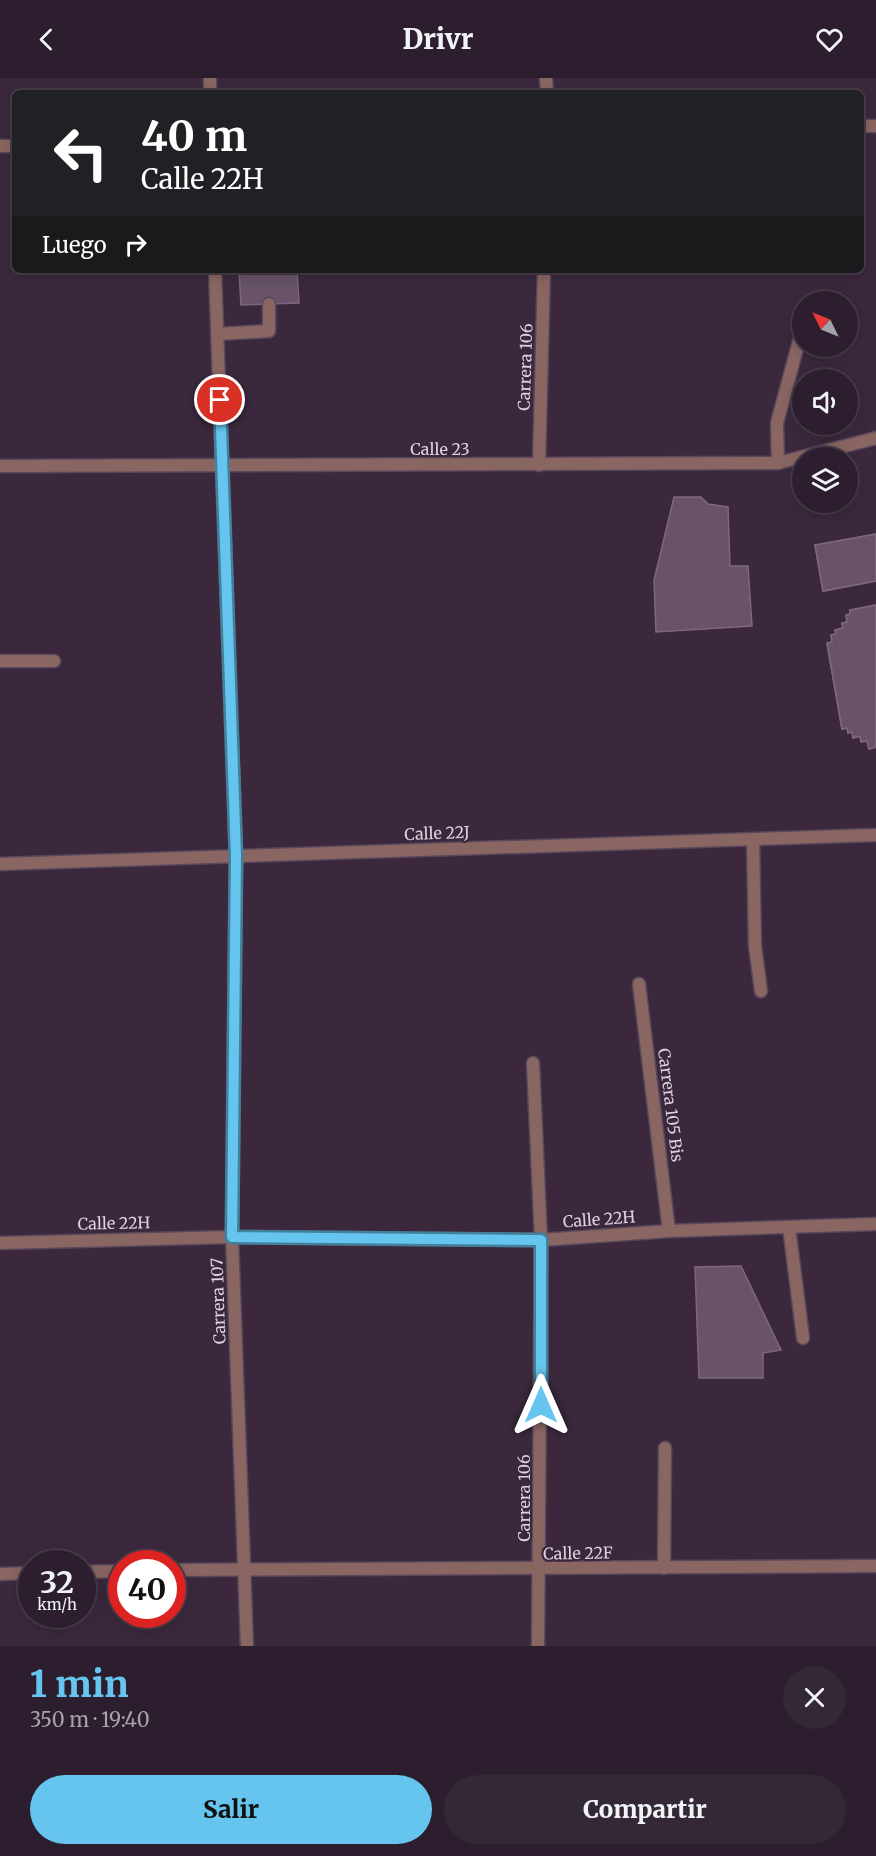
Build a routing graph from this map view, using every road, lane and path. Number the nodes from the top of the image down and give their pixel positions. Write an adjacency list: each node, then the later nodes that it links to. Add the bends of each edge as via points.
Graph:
1 (215, 273): 4 (street, Carrera 107)
2 (544, 273): 8 (street, Carrera 106)
3 (269, 304): 4 (street, via 269,332)
4 (218, 334): 10 (street, Carrera 107)
5 (795, 357): 7 (street, via 777,423)
6 (876, 438): 7 (street, Calle 23)
7 (778, 463): 8 (street, Calle 23)
8 (539, 465): 10 (street, Calle 23)
9 (0, 466): 10 (street, Calle 23)
10 (223, 466): 15 (street, Carrera 107)
11 (0, 661): 12 (street)
12 (54, 661)
13 (876, 834): 14 (street, Calle 22J)
14 (753, 839): 15 (street, Calle 22J); 18 (street, via 755,946)
15 (236, 856): 16 (street, Calle 22J); 23 (street, Carrera 107)
16 (0, 864)
17 (639, 984): 22 (street, Carrera 105 Bis)
18 (762, 991)
19 (533, 1063): 24 (street, Carrera 106)
20 (876, 1224): 21 (street, Calle 22H)
21 (789, 1227): 22 (street, Calle 22H); 26 (street)
22 (669, 1231): 24 (street, Calle 22H)
23 (232, 1237): 24 (street, Calle 22H); 25 (street, Calle 22H); 30 (street, Carrera 107)
24 (541, 1240): 32 (street, Carrera 106)
25 (0, 1243)
26 (803, 1338)
27 (665, 1448): 29 (street)
28 (876, 1566): 29 (street, Calle 22F)
29 (664, 1568): 32 (street, Calle 22F)
30 (245, 1569): 31 (street, Calle 22F); 32 (street, Calle 22F); 35 (street, Carrera 107)
31 (186, 1570)
32 (540, 1570): 36 (street, Carrera 106)
33 (18, 1573): 34 (street)
34 (0, 1574)
35 (247, 1646)
36 (538, 1646)

